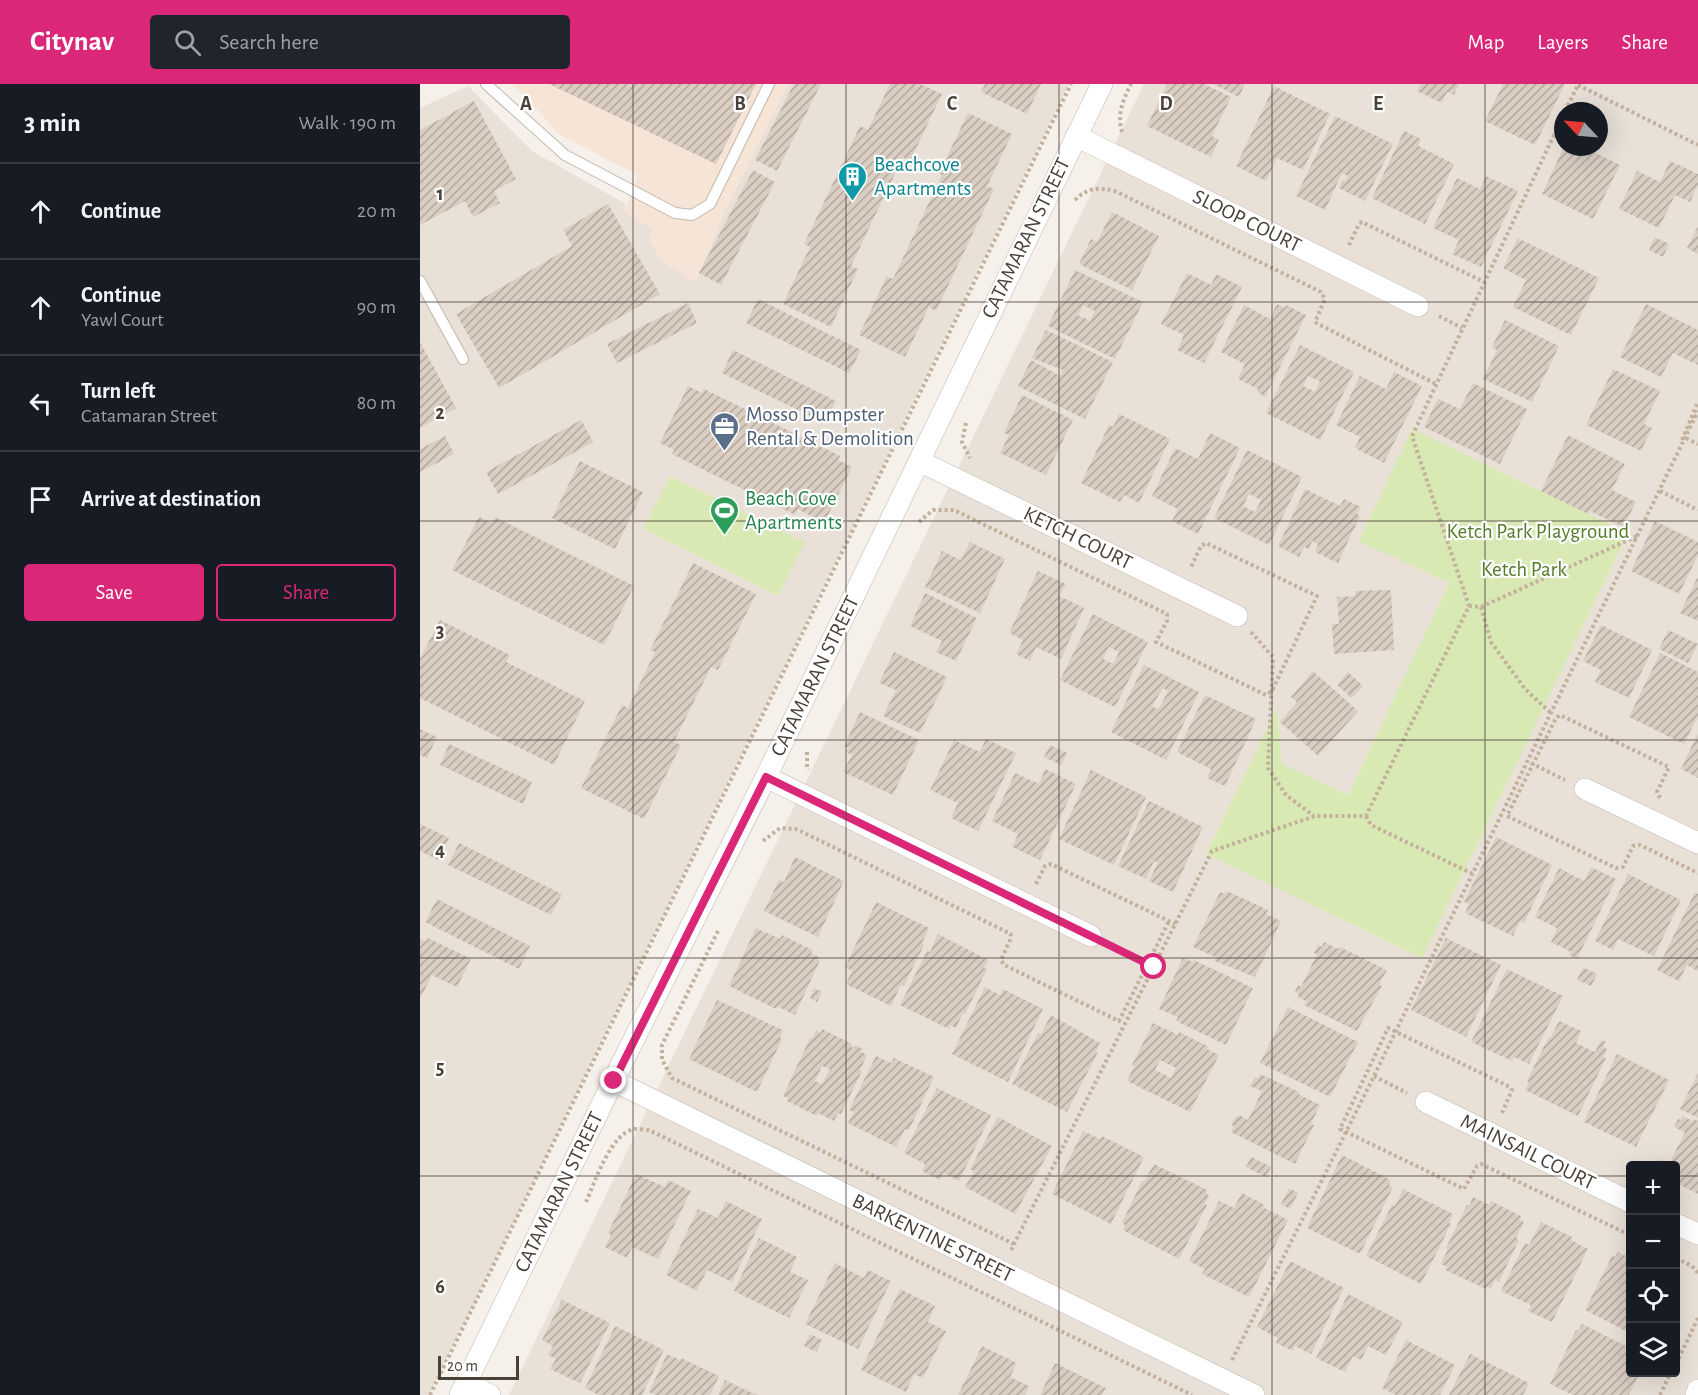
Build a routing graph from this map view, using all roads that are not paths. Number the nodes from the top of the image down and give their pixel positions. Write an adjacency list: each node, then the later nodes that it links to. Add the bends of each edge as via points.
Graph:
1 (486, 84): 2 (lane, via 565,155 675,213 692,215 710,204)
2 (769, 84)
3 (1102, 84): 4 (street, CATAMARAN STREET)
4 (1076, 136): 6 (street, SLOOP COURT); 8 (street, CATAMARAN STREET)
5 (420, 281): 7 (lane)
6 (1418, 306)
7 (463, 359)
8 (919, 461): 9 (street, KETCH COURT); 10 (street, CATAMARAN STREET)
9 (1237, 616)
10 (766, 777): 13 (street); 14 (street, CATAMARAN STREET)
11 (1585, 789): 12 (street)
12 (1698, 843)
13 (1091, 936)
14 (614, 1081): 19 (street, CATAMARAN STREET); 22 (street, BARKENTINE STREET)
15 (1426, 1102): 16 (street, MAINSAIL COURT)
16 (1626, 1200)
17 (1680, 1226): 18 (street)
18 (1698, 1234)
19 (463, 1389): 21 (street)
20 (1698, 1390): 23 (street)
21 (490, 1395)
22 (1254, 1395)
23 (1696, 1395)

